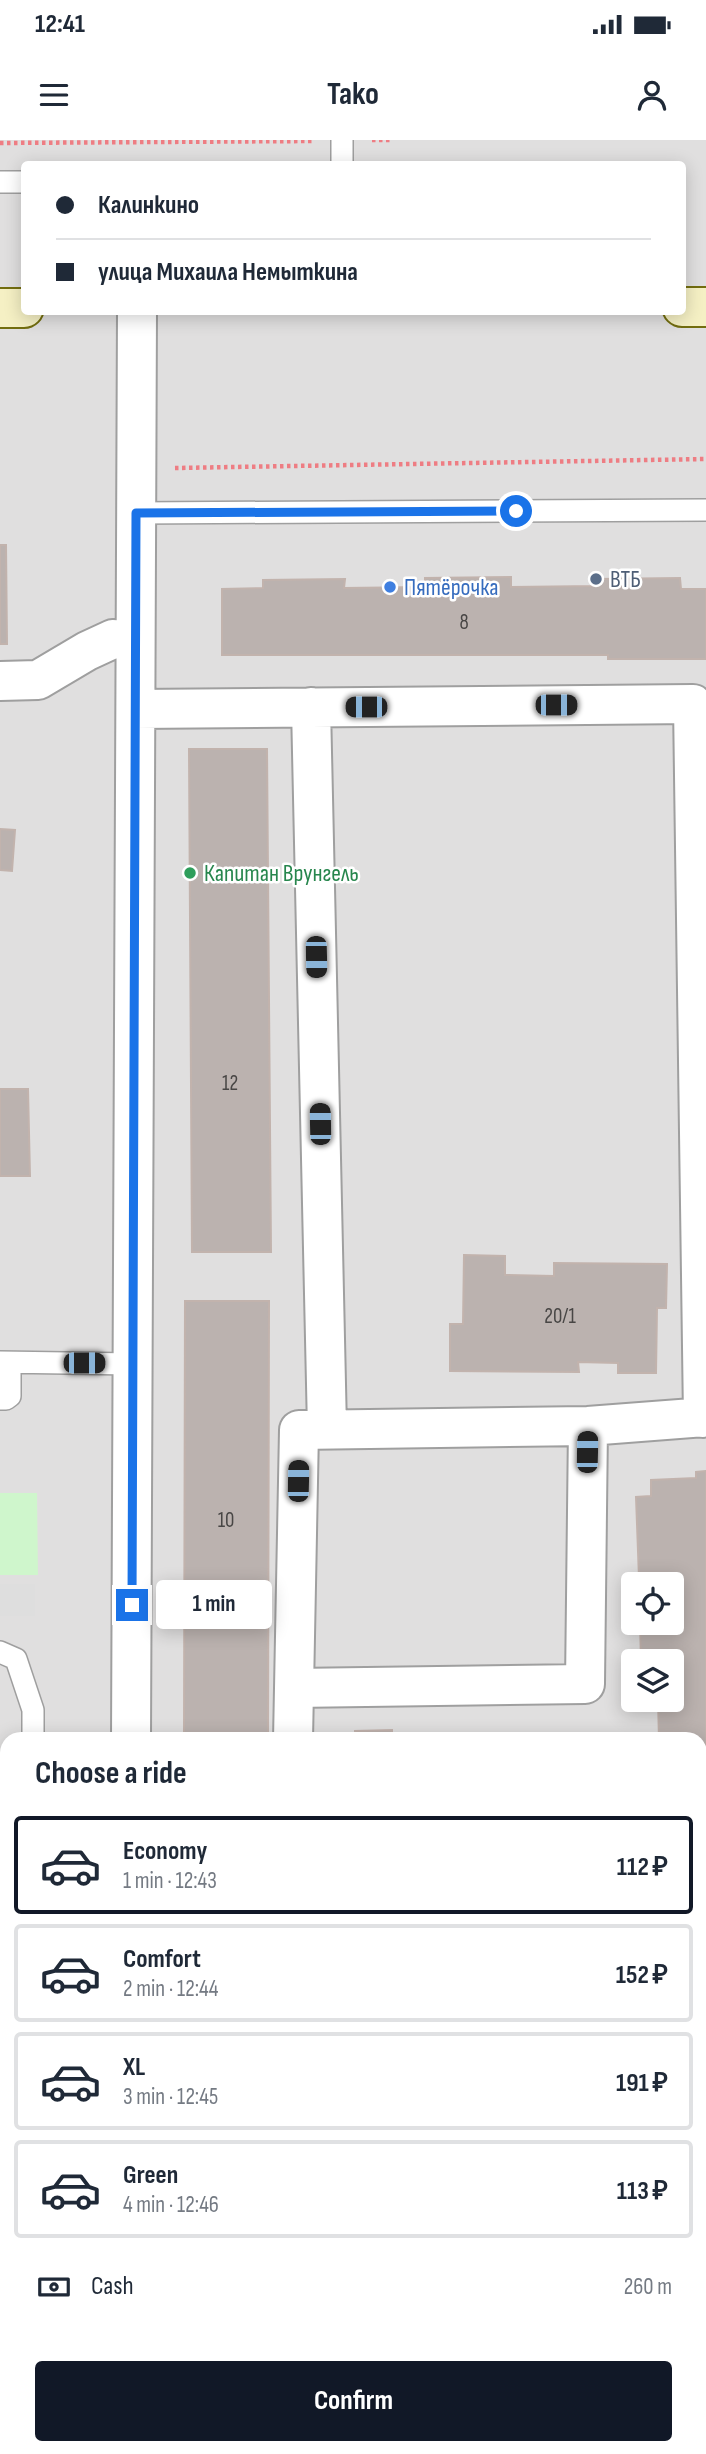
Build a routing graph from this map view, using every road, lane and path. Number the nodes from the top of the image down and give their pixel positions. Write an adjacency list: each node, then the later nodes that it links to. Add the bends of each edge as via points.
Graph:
1 (342, 140): 2 (path); 3 (path); 4 (lane)
2 (390, 140)
3 (0, 144)
4 (342, 161)
5 (0, 182): 6 (lane)
6 (21, 182)
7 (686, 307): 8 (street)
8 (706, 307)
9 (0, 308): 10 (street)
10 (21, 308)
11 (137, 315): 13 (street)
12 (706, 459): 13 (path)
13 (136, 469): 15 (street)
14 (706, 510): 15 (lane)
15 (136, 513): 19 (street)
16 (113, 639): 17 (street, via 38,680)
17 (0, 681)
18 (311, 707): 19 (street); 23 (street, via 693,704); 25 (street)
19 (136, 709): 21 (street)
20 (5, 1362): 21 (lane); 22 (lane, via 10,1396)
21 (133, 1364): 29 (street)
22 (0, 1399)
23 (704, 1417): 24 (street)
24 (588, 1426): 25 (street); 27 (street, via 585,1684)
25 (327, 1429): 27 (street, via 299,1430)
26 (0, 1651): 28 (lane, via 16,1659 33,1710)
27 (294, 1688): 30 (street)
28 (33, 1732)
29 (131, 1732)
30 (293, 1732)

